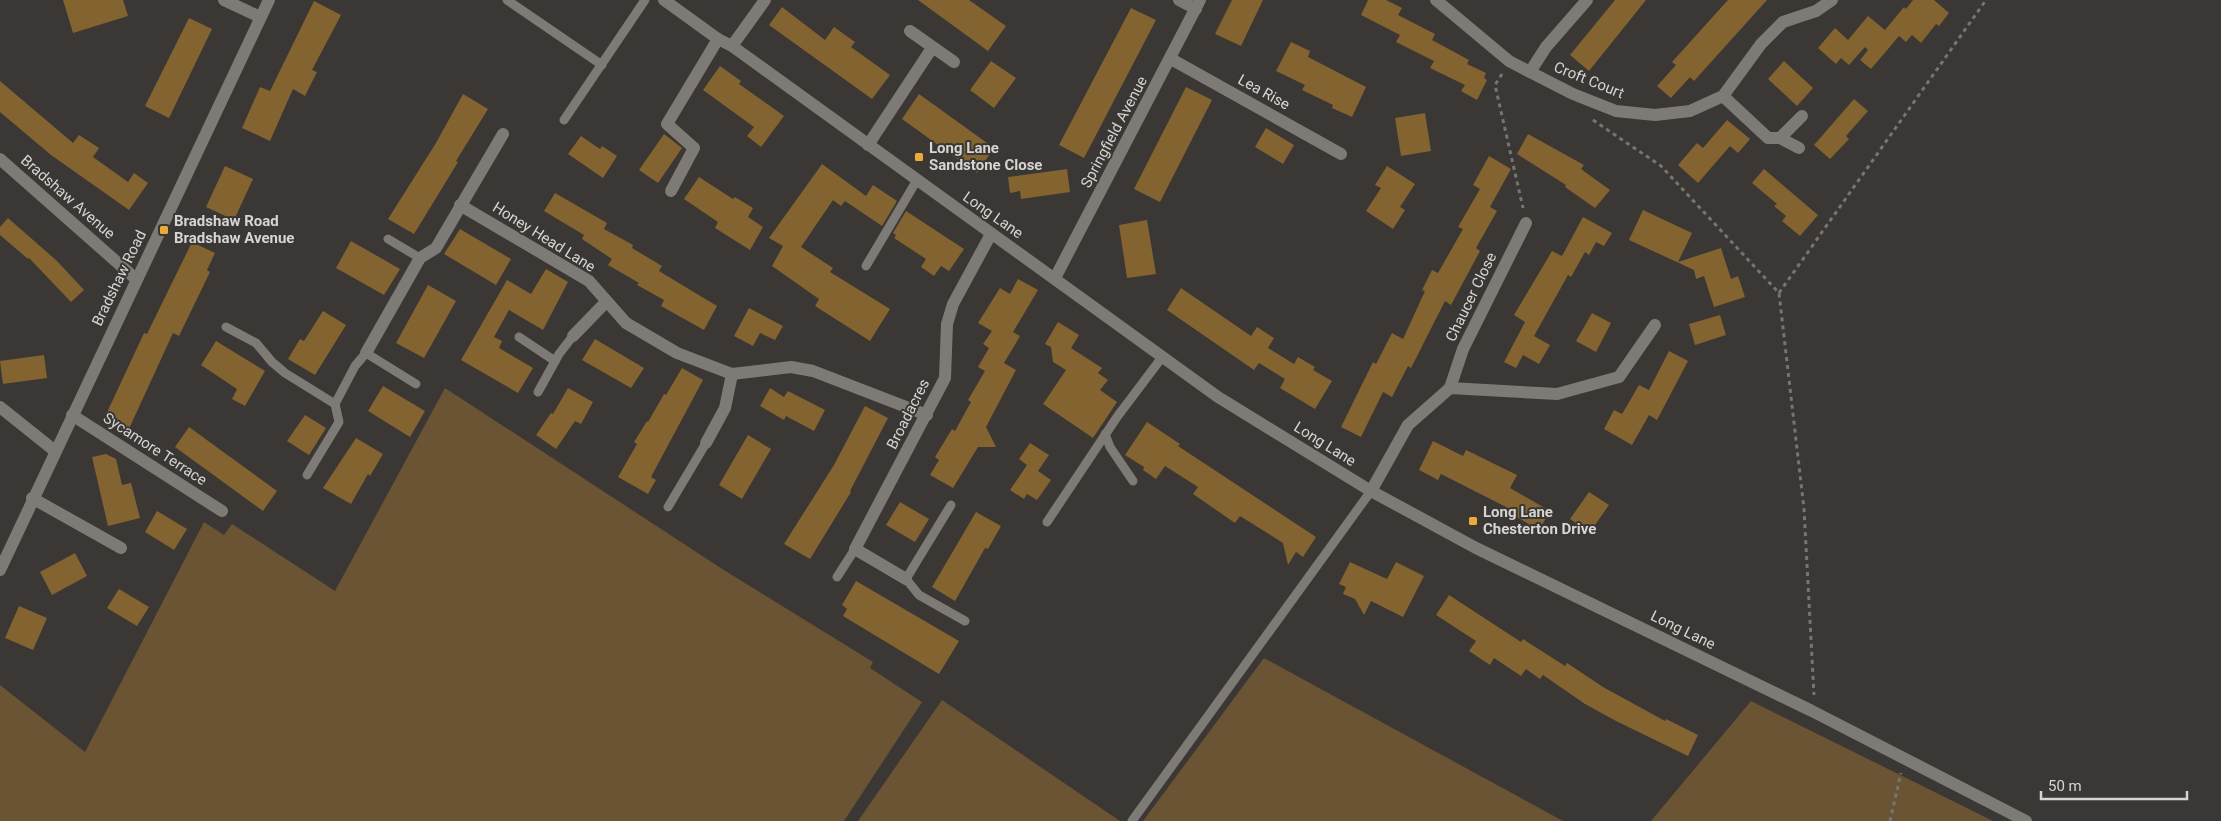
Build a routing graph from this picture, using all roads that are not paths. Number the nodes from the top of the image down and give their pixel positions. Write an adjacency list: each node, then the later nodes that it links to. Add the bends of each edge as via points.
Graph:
1 (224, 0): 12 (street)
2 (269, 0): 12 (street, Bradshaw Road)
3 (507, 0): 19 (lane)
4 (645, 0): 19 (lane)
5 (664, 0): 14 (street, Long Lane)
6 (765, 0): 15 (street)
7 (1178, 0): 11 (street)
8 (1436, 0): 20 (street, Croft Court, via 1510,61)
9 (1587, 0): 20 (street, via 1546,47)
10 (1832, 0): 21 (street, Croft Court, via 1816,11 1783,22 1761,44)
11 (1198, 4): 17 (street, Springfield Avenue)
12 (260, 17): 39 (street, Bradshaw Road)
13 (910, 31): 16 (street)
14 (718, 39): 15 (street, Long Lane); 31 (street, via 666,124 694,148)
15 (732, 46): 26 (street, Long Lane)
16 (932, 48): 18 (street); 26 (street)
17 (1171, 58): 28 (street, Lea Rise); 38 (street, Springfield Avenue)
18 (954, 62)
19 (602, 65): 23 (lane)
20 (1530, 72): 21 (street, Croft Court, via 1616,111 1655,115 1690,111)
21 (1723, 96): 25 (street, via 1768,138)
22 (1802, 116): 25 (street)
23 (564, 120)
24 (503, 134): 32 (street)
25 (1780, 138): 27 (street)
26 (868, 145): 30 (street, Long Lane)
27 (1799, 148)
28 (1341, 154)
29 (0, 159): 39 (street, Bradshaw Avenue)
30 (916, 180): 34 (street, Long Lane); 37 (lane)
31 (671, 191)
32 (460, 205): 36 (street, via 436,248); 40 (street, Honey Head Lane, via 589,281)
33 (1526, 223): 50 (street, Chaucer Close, via 1463,350)
34 (991, 234): 38 (street, Long Lane); 55 (street, Broadacres, via 953,304 946,324 945,378)
35 (388, 239): 36 (lane)
36 (420, 258): 45 (street)
37 (866, 266)
38 (1055, 278): 46 (street, Long Lane)
39 (136, 279): 54 (street, Bradshaw Road)
40 (606, 302): 43 (street); 48 (street, Honey Head Lane, via 626,324 677,353)
41 (1654, 325): 50 (street, via 1619,377 1557,394)
42 (226, 327): 52 (lane, via 256,343 285,373)
43 (573, 336): 47 (lane)
44 (519, 338): 47 (lane)
45 (366, 353): 49 (lane); 52 (lane, via 355,366)
46 (1163, 356): 56 (lane); 61 (street, Long Lane, via 1218,397)
47 (555, 361): 51 (lane)
48 (732, 374): 55 (street, Honey Head Lane, via 791,367 812,371); 57 (street, via 724,408)
49 (416, 384)
50 (1450, 388): 61 (street, via 1408,425)
51 (538, 392)
52 (335, 404): 59 (lane, via 340,422)
53 (0, 407): 58 (street)
54 (72, 415): 58 (street, Bradshaw Road); 65 (street, Sycamore Terrace)
55 (927, 415): 68 (street, Broadacres)
56 (1106, 434): 60 (lane, via 1110,447); 66 (lane)
57 (706, 443): 64 (lane)
58 (55, 451): 62 (street, Bradshaw Road)
59 (307, 475)
60 (1133, 481)
61 (1371, 491): 73 (lane); 74 (street, Long Lane, via 1476,548 1812,711)
62 (32, 498): 67 (street); 69 (street, Bradshaw Road)
63 (951, 505): 71 (lane)
64 (668, 507)
65 (222, 511)
66 (1048, 522)
67 (121, 548)
68 (856, 549): 70 (lane); 71 (street)
69 (0, 570)
70 (837, 577)
71 (906, 579): 72 (lane, via 919,595)
72 (965, 621)
73 (1132, 821)
74 (2026, 821)

